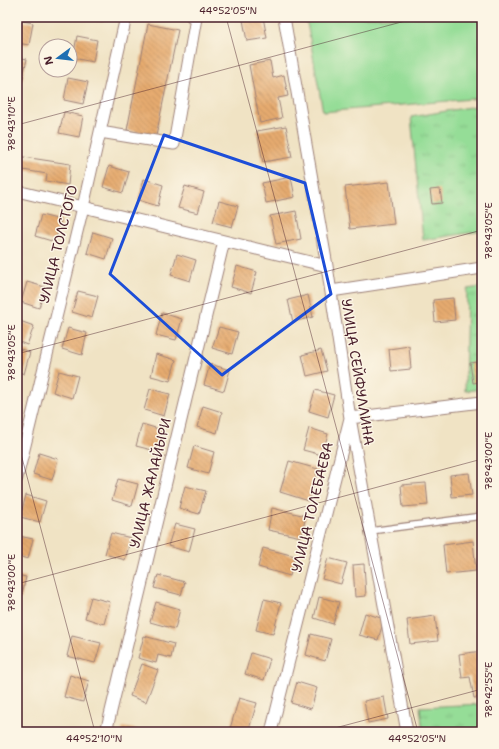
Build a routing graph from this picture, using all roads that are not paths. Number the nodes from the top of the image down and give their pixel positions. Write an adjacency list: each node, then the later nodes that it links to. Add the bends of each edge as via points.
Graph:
1 (126, 17): 4 (street, УЛИЦА ТОЛСТОГО)
2 (192, 17): 4 (street, via 196,18 174,144)
3 (284, 17): 8 (street, УЛИЦА СЕЙФУЛЛИНА)
4 (100, 132): 6 (street, УЛИЦА ТОЛСТОГО)
5 (17, 191): 6 (street)
6 (83, 207): 7 (street); 13 (street, УЛИЦА ТОЛСТОГО)
7 (224, 241): 8 (street); 16 (street, УЛИЦА ЖАЛАЙЫРИ)
8 (327, 266): 10 (street, УЛИЦА СЕЙФУЛЛИНА)
9 (482, 268): 10 (street)
10 (330, 291): 12 (street, УЛИЦА СЕЙФУЛЛИНА)
11 (482, 402): 12 (street)
12 (350, 418): 15 (street, УЛИЦА СЕЙФУЛЛИНА); 17 (street, УЛИЦА ТОЛЕБАЕВА)
13 (17, 478)
14 (482, 516): 15 (lane)
15 (370, 532): 18 (street, УЛИЦА СЕЙФУЛЛИНА)
16 (106, 732)
17 (271, 732)
18 (406, 732)

